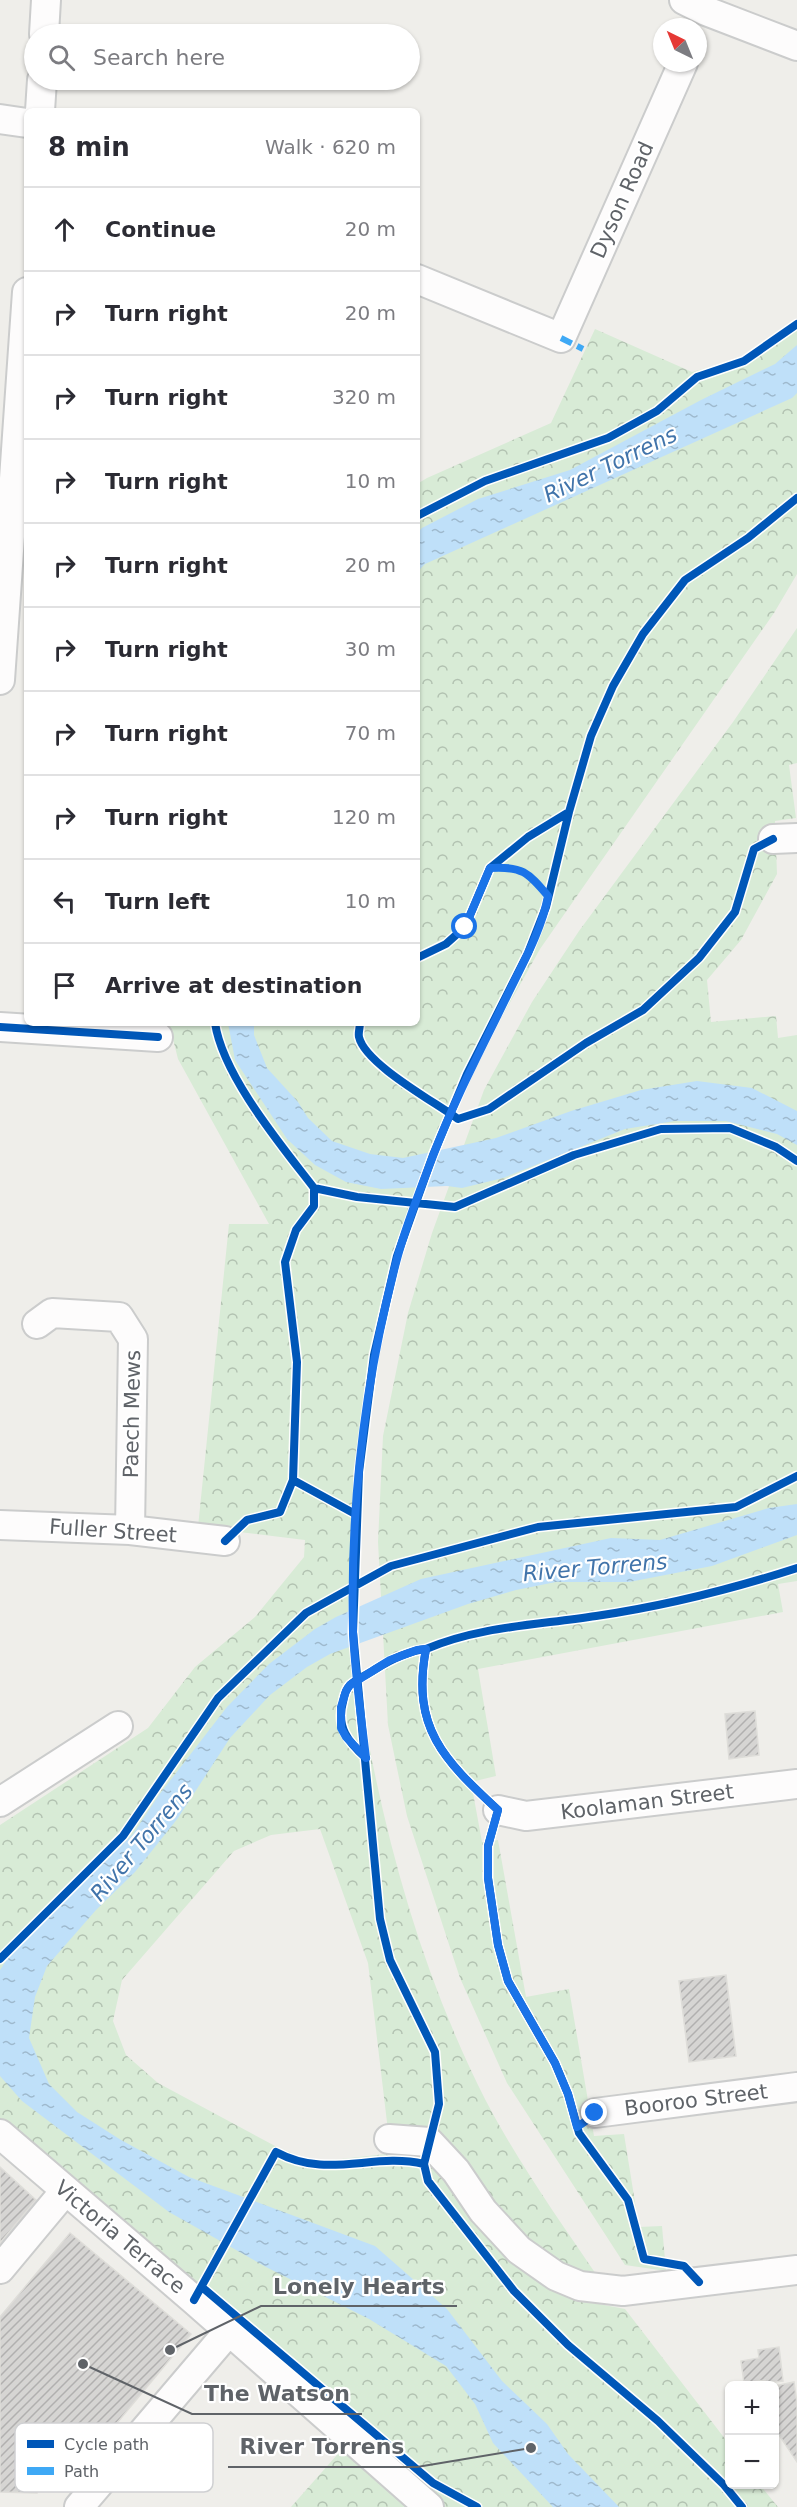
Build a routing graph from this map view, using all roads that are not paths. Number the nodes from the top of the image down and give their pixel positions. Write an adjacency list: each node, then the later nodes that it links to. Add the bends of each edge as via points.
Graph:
1 (46, 0): 3 (street)
2 (693, 8): 4 (street)
3 (45, 24)
4 (797, 46)
5 (679, 72): 10 (street, Dyson Road, via 561,338)
6 (41, 90): 7 (street)
7 (40, 108)
8 (0, 118): 9 (street)
9 (24, 122)
10 (420, 280)
11 (24, 303): 12 (street)
12 (11, 349): 13 (street)
13 (3, 587): 14 (street)
14 (0, 680)
15 (0, 1027): 16 (street)
16 (158, 1036)
17 (37, 1324): 19 (street, Paech Mews, via 52,1313 119,1317 133,1339)
18 (0, 1525): 19 (street, Fuller Street)
19 (130, 1530): 20 (street, Fuller Street)
20 (225, 1541)
21 (118, 1726): 23 (street)
22 (797, 1784): 24 (street, Koolaman Street, via 526,1816)
23 (0, 1802)
24 (498, 1810)
25 (797, 2086): 26 (street, Booroo Street)
26 (595, 2113)
27 (0, 2134): 29 (street, Victoria Terrace)
28 (389, 2139): 31 (street, via 429,2142 519,2250 556,2276 580,2286 623,2291)
29 (65, 2191): 30 (street); 32 (street, Victoria Terrace)
30 (0, 2269)
31 (797, 2270)
32 (229, 2331): 33 (street); 36 (street, Victoria Terrace)
33 (151, 2423)
34 (92, 2492): 35 (street)
35 (79, 2507)
36 (429, 2507)

